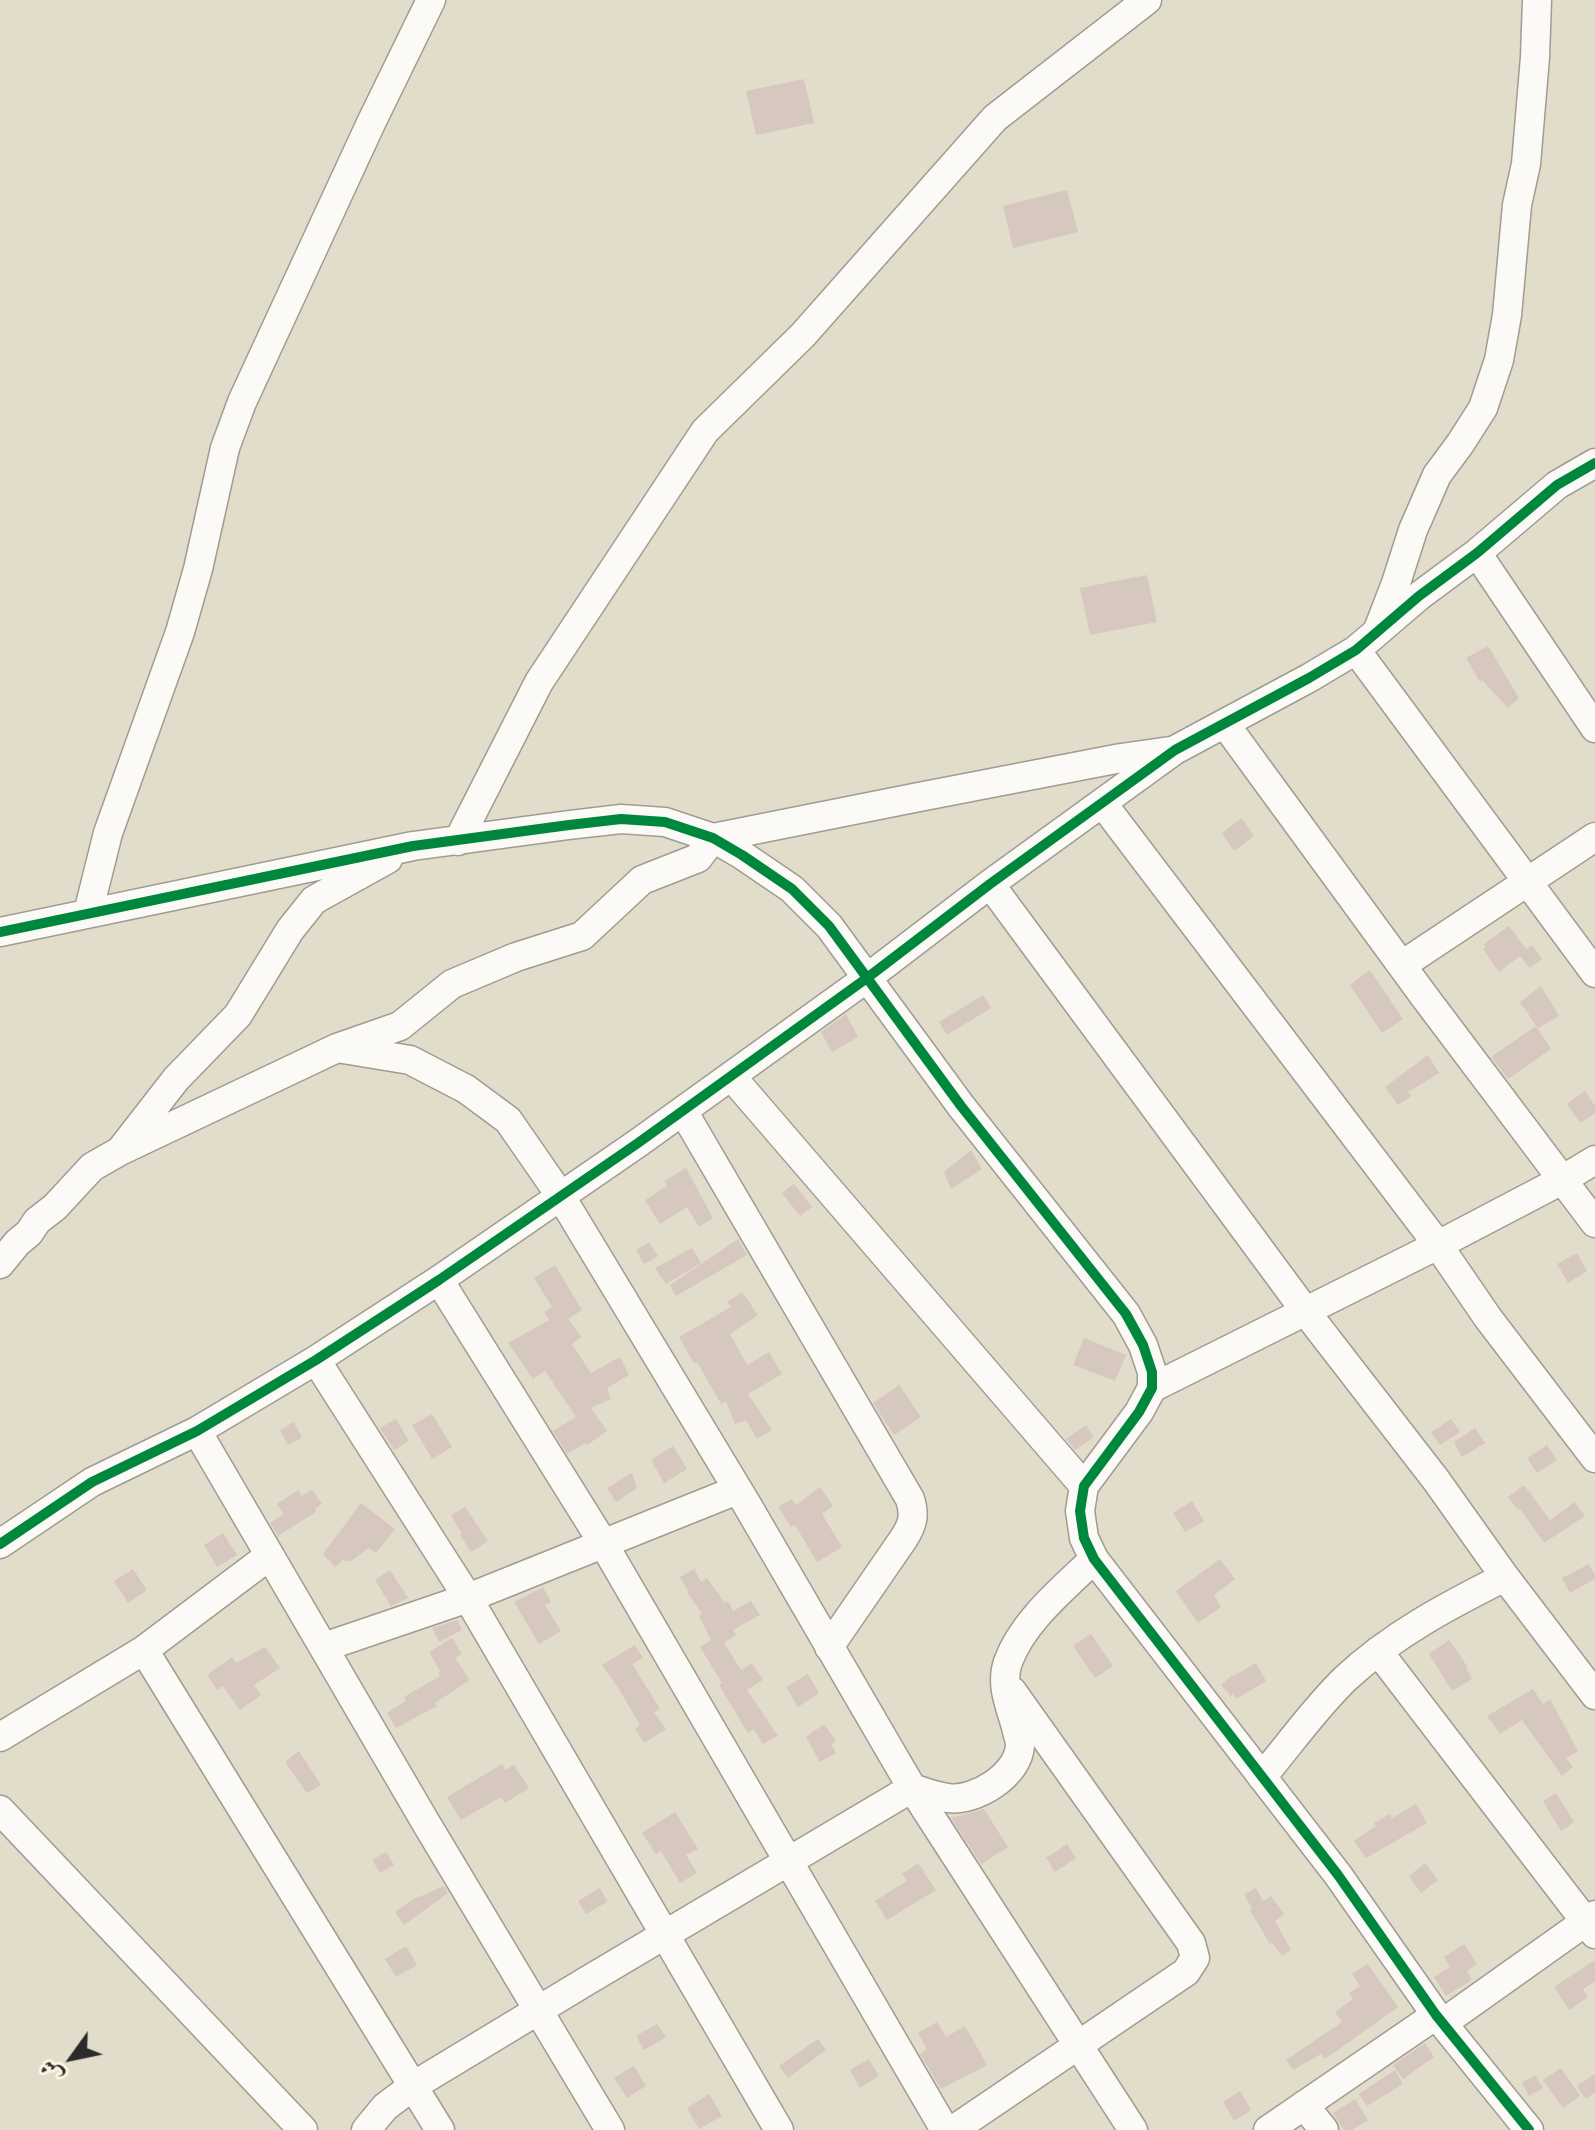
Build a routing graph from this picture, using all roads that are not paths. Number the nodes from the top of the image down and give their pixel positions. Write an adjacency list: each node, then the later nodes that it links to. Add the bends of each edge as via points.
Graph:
1 (431, 0): 18 (street, via 229,436 180,632 108,833)
2 (1147, 0): 14 (street, via 995,118 803,335 705,431 539,682)
3 (1537, 0): 6 (street, via 1526,164 1499,360 1483,408 1437,475)
4 (1595, 463): 5 (street, via 1557,485)
5 (1477, 553): 6 (street); 9 (street)
6 (1377, 632): 7 (street)
7 (1356, 650): 8 (street); 16 (street)
8 (1225, 724): 10 (street); 20 (street)
9 (1595, 728)
10 (1175, 750): 11 (street); 13 (street)
11 (1103, 804): 17 (street); 31 (street)
12 (1595, 837): 16 (street)
13 (713, 838): 14 (street, via 665,822 621,819); 22 (street, via 792,889 829,926); 23 (street, via 698,858 642,880 582,936 452,984 400,1026)
14 (458, 841): 15 (street)
15 (413, 846): 18 (street); 26 (street, via 314,900 238,1015 176,1079)
16 (1527, 882): 20 (street); 21 (street)
17 (990, 884): 22 (street); 34 (street)
18 (88, 913): 19 (street)
19 (0, 932)
20 (1402, 965): 28 (street)
21 (1595, 973)
22 (867, 978): 24 (street); 36 (street, via 1126,1314 1143,1345)
23 (337, 1048): 26 (street); 29 (street, via 410,1060 466,1089 508,1120)
24 (731, 1076): 25 (street); 39 (street)
25 (683, 1111): 29 (street); 48 (street, via 915,1513 904,1538)
26 (120, 1151): 32 (street, via 92,1167)
27 (1595, 1160): 28 (street)
28 (1562, 1180): 30 (street); 31 (street)
29 (560, 1195): 33 (street); 40 (street)
30 (1595, 1223)
31 (1438, 1245): 34 (street); 38 (street)
32 (0, 1264)
33 (439, 1280): 35 (street); 41 (street)
34 (1306, 1312): 36 (street); 45 (street)
35 (316, 1360): 37 (street); 46 (street)
36 (1152, 1388): 39 (street)
37 (197, 1431): 42 (street, via 92,1482); 43 (street)
38 (1595, 1458)
39 (1084, 1486): 44 (street, via 1080,1511)
40 (737, 1490): 41 (street); 48 (street)
41 (603, 1543): 46 (street); 57 (street)
42 (0, 1544)
43 (269, 1556): 47 (street); 49 (street)
44 (1094, 1559): 51 (street, via 1027,1628); 54 (street)
45 (1505, 1577): 50 (street, via 1437,1611); 52 (street)
46 (468, 1598): 47 (street); 59 (street)
47 (324, 1647): 60 (street)
48 (829, 1647): 55 (street)
49 (144, 1650): 53 (street); 63 (street)
50 (1378, 1651): 54 (street, via 1344,1680); 58 (street)
51 (1004, 1679): 55 (street, via 1020,1744 1008,1772 973,1796 950,1799); 62 (street, via 1194,1951 1186,1972)
52 (1595, 1695)
53 (0, 1737)
54 (1262, 1777): 61 (street)
55 (912, 1788): 57 (street); 62 (street)
56 (0, 1810): 65 (street)
57 (788, 1862): 59 (street); 70 (street)
58 (1592, 1923): 61 (street)
59 (664, 1935): 60 (street); 69 (street)
60 (539, 2011): 63 (street); 68 (street)
61 (1440, 2019): 64 (street); 75 (street)
62 (1079, 2045): 71 (street); 72 (street)
63 (413, 2086): 66 (street); 67 (street)
64 (1304, 2105): 73 (street); 74 (street)
65 (303, 2130)
66 (366, 2130)
67 (440, 2130)
68 (610, 2130)
69 (779, 2130)
70 (945, 2130)
71 (953, 2130)
72 (1133, 2130)
73 (1268, 2130)
74 (1324, 2130)
75 (1529, 2130)

